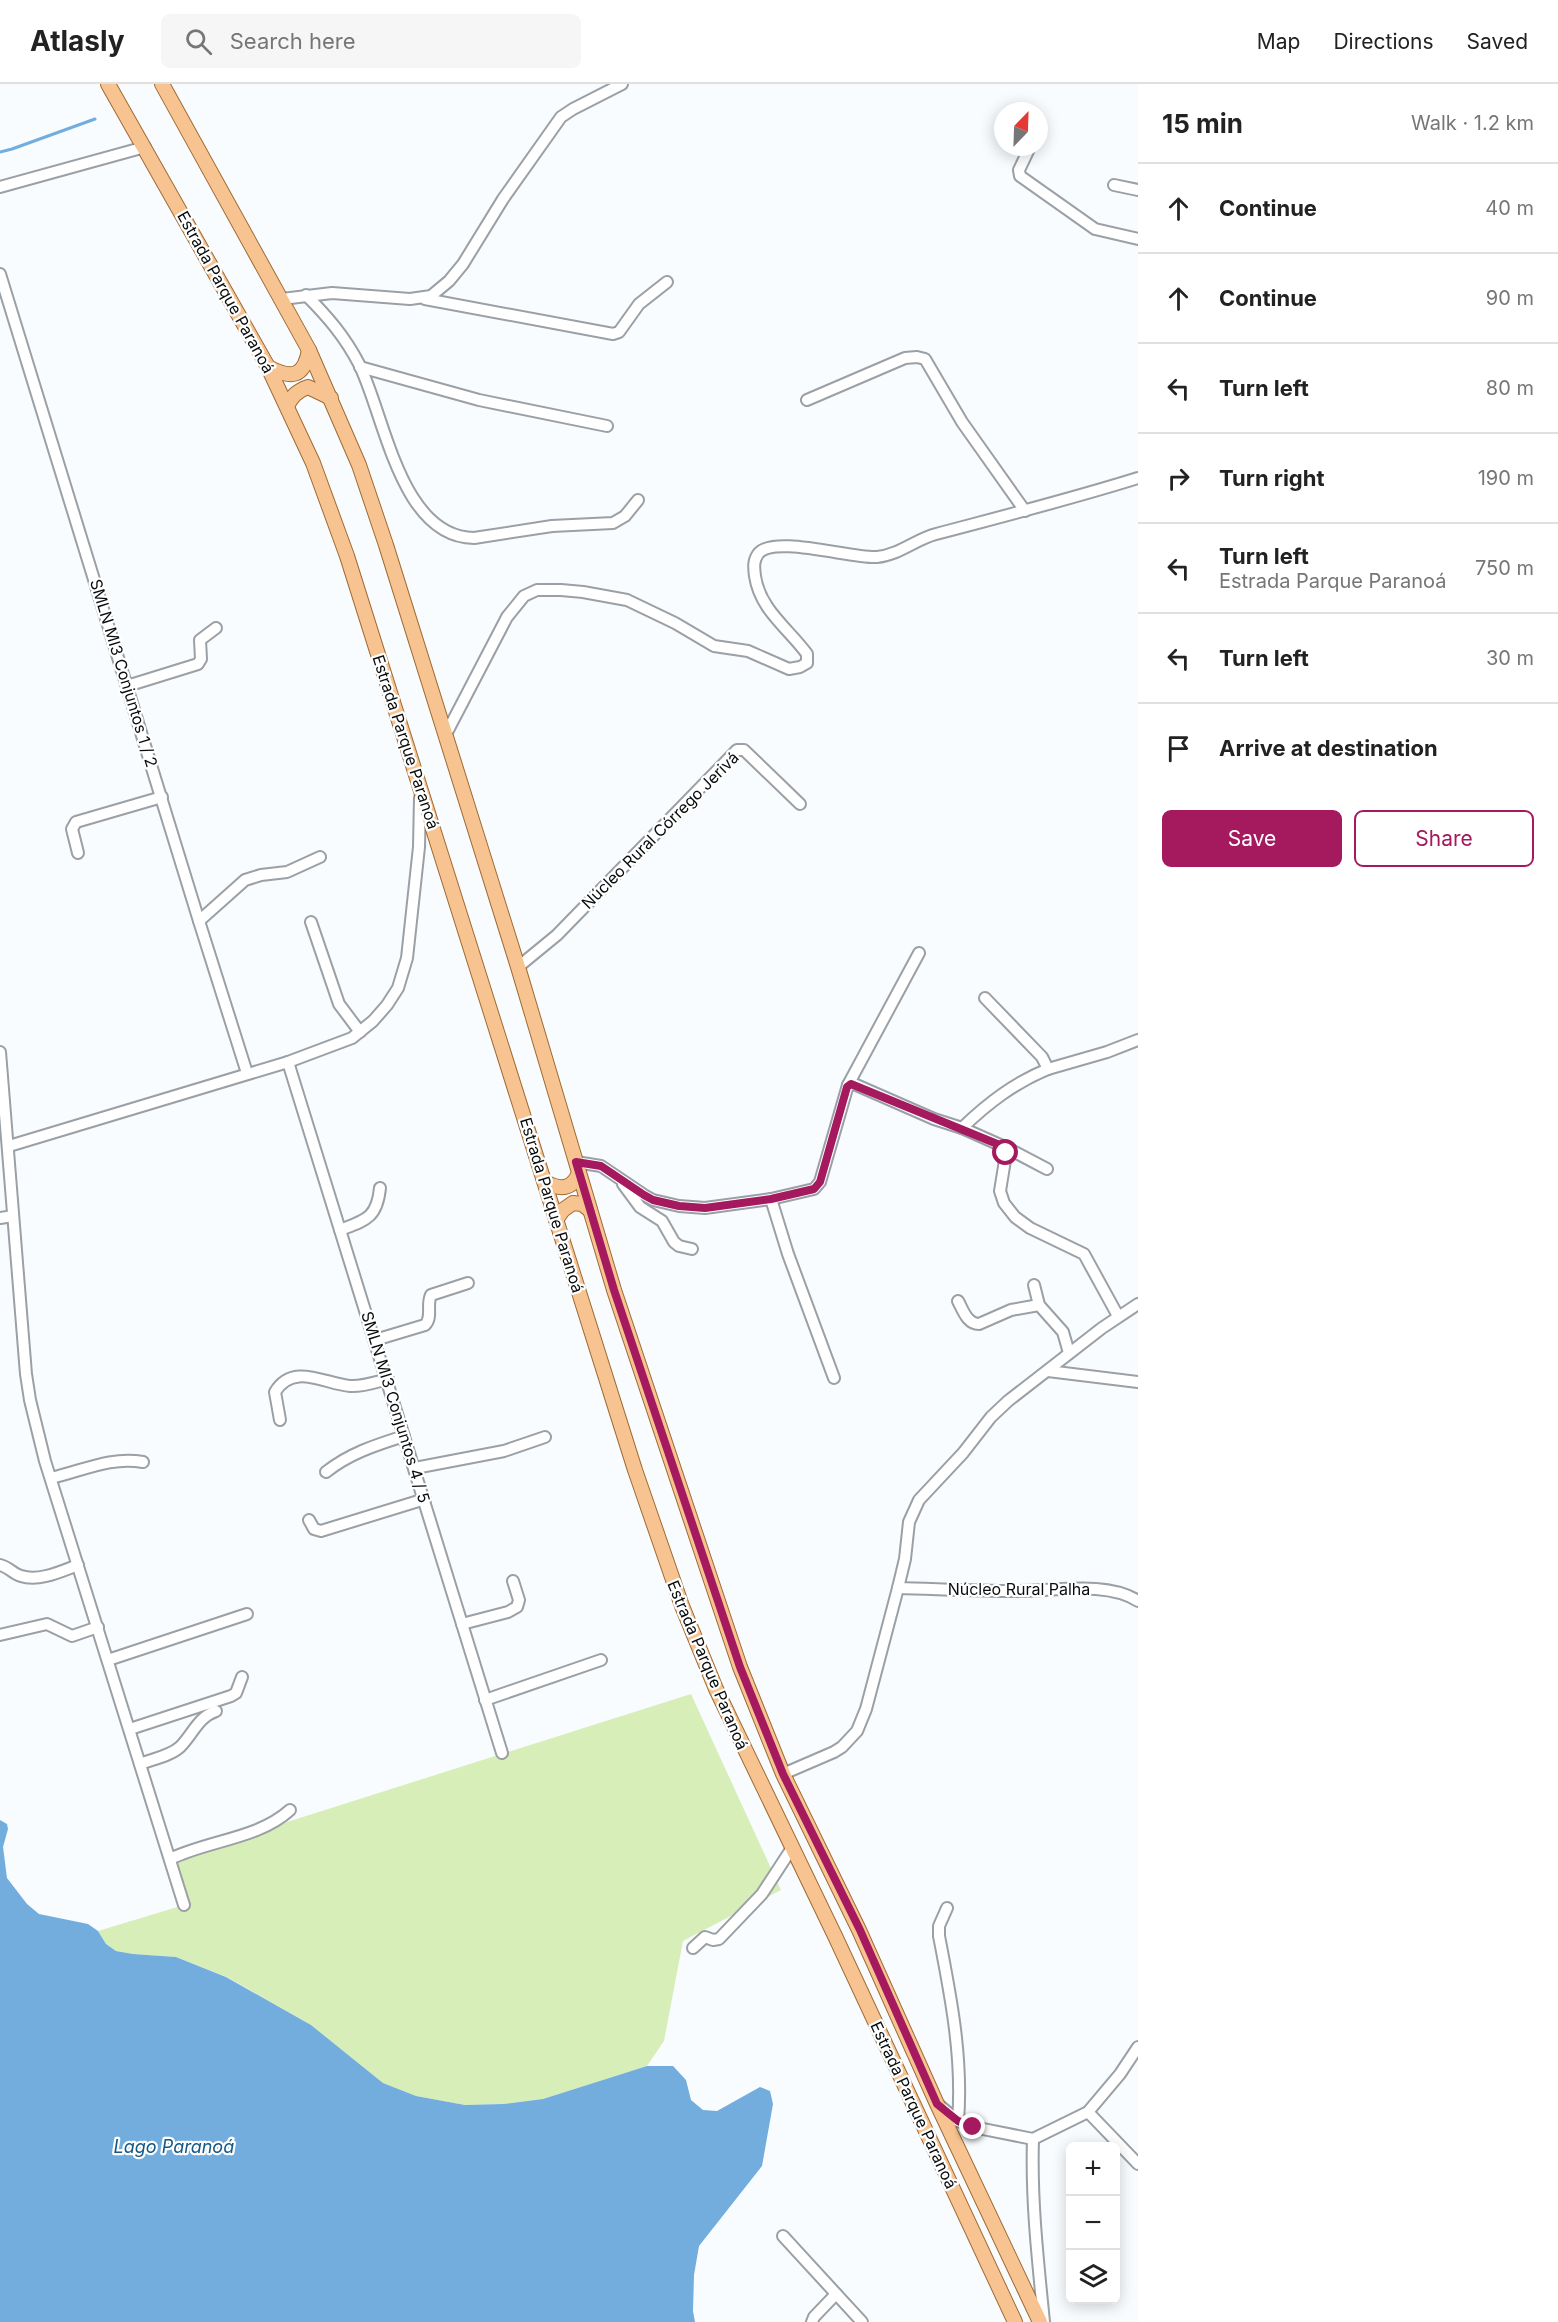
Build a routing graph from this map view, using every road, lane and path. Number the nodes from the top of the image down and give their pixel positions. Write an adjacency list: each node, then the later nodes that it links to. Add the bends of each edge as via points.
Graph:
1 (108, 84): 4 (main road, Estrada Parque Paranoá)
2 (162, 84): 14 (main road, Estrada Parque Paranoá)
3 (622, 84): 13 (street, via 561,117 463,264 438,291)
4 (145, 147): 7 (street); 16 (main road, Estrada Parque Paranoá)
5 (1026, 156): 9 (street, via 1020,176 1095,229)
6 (1114, 184): 8 (street)
7 (0, 188)
8 (1138, 190)
9 (1138, 239)
10 (0, 274): 26 (street, SMLN MI3 Conjuntos 1 / 2)
11 (667, 282): 13 (street, via 639,304 619,332 613,334)
12 (306, 295): 13 (street); 14 (street); 17 (street, via 339,330)
13 (422, 298)
14 (282, 299): 15 (main road, Estrada Parque Paranoá)
15 (309, 350): 16 (main road, via 302,370 293,375); 18 (main road, Estrada Parque Paranoá)
16 (268, 367): 20 (main road, Estrada Parque Paranoá)
17 (360, 367): 21 (street, via 507,406); 23 (street, via 400,475 430,521 451,534 487,537 552,526 613,523 626,516)
18 (331, 398): 20 (main road, via 308,387 298,391); 27 (main road, Estrada Parque Paranoá, via 374,508)
19 (807, 400): 24 (street, via 905,358 925,359 962,422)
20 (287, 406): 28 (main road, Estrada Parque Paranoá, via 347,556)
21 (607, 426)
22 (1138, 478): 24 (street)
23 (639, 500)
24 (1025, 511): 27 (street, via 934,534 879,557 855,557 793,546 759,552 754,570 761,596 772,615 807,654 807,663 794,669 748,651 708,644 627,600 537,590 518,601 507,617)
25 (216, 628): 26 (street, via 201,640 198,664)
26 (127, 686): 29 (street, SMLN MI3 Conjuntos 1 / 2)
27 (445, 736): 38 (main road, Estrada Parque Paranoá)
28 (421, 784): 31 (main road, Estrada Parque Paranoá); 32 (street)
29 (162, 797): 33 (street, via 76,822 72,829); 35 (street, SMLN MI3 Conjuntos 1 / 2)
30 (801, 804): 38 (street, Núcleo Rural Córrego Jerivá, via 744,750 736,750 556,935)
31 (439, 846): 32 (street); 53 (main road, Estrada Parque Paranoá)
32 (419, 847): 40 (street, via 404,972 387,1005)
33 (78, 853)
34 (320, 857): 35 (street, via 287,872 245,880)
35 (199, 921): 45 (street, SMLN MI3 Conjuntos 1 / 2)
36 (311, 922): 40 (street, via 334,994)
37 (920, 953): 46 (street)
38 (518, 967): 50 (main road, Estrada Parque Paranoá)
39 (985, 998): 44 (street, via 1042,1057)
40 (360, 1032): 43 (street)
41 (1138, 1040): 44 (street)
42 (0, 1052): 48 (street)
43 (288, 1062): 45 (street); 60 (street, SMLN MI3 Conjuntos 4 / 5)
44 (1047, 1069): 47 (street, via 1006,1090)
45 (248, 1073): 48 (street)
46 (848, 1084): 47 (street); 55 (street, via 819,1185)
47 (962, 1128): 49 (street)
48 (9, 1146): 57 (street)
49 (1007, 1148): 51 (street); 67 (street, via 1000,1191 1004,1203 1036,1232 1084,1254)
50 (578, 1168): 52 (street, via 601,1166); 53 (main road, via 573,1184 567,1188); 56 (main road, Estrada Parque Paranoá)
51 (1047, 1169)
52 (620, 1179): 55 (street, via 653,1200 679,1206 705,1208); 61 (street, via 640,1207 662,1221 674,1242)
53 (545, 1182): 59 (main road, Estrada Parque Paranoá)
54 (380, 1188): 60 (street, via 372,1214)
55 (771, 1199): 71 (street)
56 (590, 1210): 59 (main road, via 573,1203); 100 (main road, Estrada Parque Paranoá, via 702,1558)
57 (13, 1216): 58 (street); 80 (street, via 26,1374)
58 (0, 1218)
59 (556, 1220): 102 (main road, Estrada Parque Paranoá, via 682,1606 725,1708)
60 (340, 1230): 68 (street, SMLN MI3 Conjuntos 4 / 5)
61 (692, 1249)
62 (468, 1283): 68 (street, via 431,1295 430,1317 425,1325)
63 (1034, 1285): 66 (street)
64 (958, 1300): 66 (street, via 974,1324 1017,1308)
65 (1138, 1304): 67 (street)
66 (1039, 1305): 69 (street, via 1063,1332)
67 (1118, 1316): 69 (street)
68 (375, 1340): 72 (street, SMLN MI3 Conjuntos 4 / 5)
69 (1069, 1353): 70 (street)
70 (1048, 1371): 73 (street); 86 (street, via 991,1418 919,1500 909,1522)
71 (834, 1378)
72 (388, 1379): 74 (street, via 349,1386 312,1376 295,1377 275,1392); 75 (street, SMLN MI3 Conjuntos 4 / 5)
73 (1138, 1382)
74 (280, 1420)
75 (404, 1436): 78 (street, SMLN MI3 Conjuntos 4 / 5); 79 (street, via 364,1449)
76 (545, 1437): 78 (street, via 504,1451)
77 (143, 1462): 80 (street, via 112,1461)
78 (414, 1468): 81 (street, SMLN MI3 Conjuntos 4 / 5)
79 (326, 1472)
80 (51, 1478): 83 (street)
81 (424, 1499): 82 (street, via 321,1531 314,1529); 89 (street, SMLN MI3 Conjuntos 4 / 5)
82 (309, 1520)
83 (78, 1564): 84 (street, via 30,1578); 90 (street)
84 (0, 1565)
85 (513, 1581): 89 (street, via 519,1600 517,1607)
86 (898, 1588): 87 (street, Núcleo Rural Palha, via 1101,1589); 100 (street, via 857,1731 843,1747)
87 (1138, 1601)
88 (247, 1614): 92 (street)
89 (462, 1624): 95 (street, SMLN MI3 Conjuntos 4 / 5)
90 (98, 1627): 91 (street, via 72,1635 41,1624); 92 (street)
91 (0, 1635)
92 (108, 1660): 97 (street)
93 (601, 1660): 95 (street)
94 (242, 1677): 97 (street, via 231,1696)
95 (485, 1700): 98 (street, SMLN MI3 Conjuntos 4 / 5)
96 (216, 1711): 99 (street, via 201,1718 174,1751)
97 (130, 1729): 99 (street)
98 (502, 1753)
99 (140, 1764): 103 (street)
100 (783, 1774): 106 (main road, Estrada Parque Paranoá)
101 (290, 1810): 103 (street, via 268,1827)
102 (792, 1848): 107 (main road, Estrada Parque Paranoá); 108 (street, via 762,1894 719,1939 705,1937)
103 (170, 1859): 104 (street)
104 (184, 1905)
105 (947, 1908): 112 (street, via 939,1936 959,2066)
106 (860, 1930): 107 (main road, via 856,1941 848,1944); 110 (main road, Estrada Parque Paranoá)
107 (836, 1936): 119 (main road, Estrada Parque Paranoá)
108 (693, 1948)
109 (1138, 2047): 111 (street)
110 (937, 2104): 112 (street); 120 (main road, Estrada Parque Paranoá)
111 (1088, 2112): 113 (street); 114 (street)
112 (958, 2121): 113 (street, via 995,2133)
113 (1033, 2139): 120 (street)
114 (1138, 2164)
115 (783, 2236): 116 (street)
116 (836, 2294): 117 (street); 118 (street)
117 (812, 2322)
118 (862, 2322)
119 (1015, 2322)
120 (1042, 2322)

